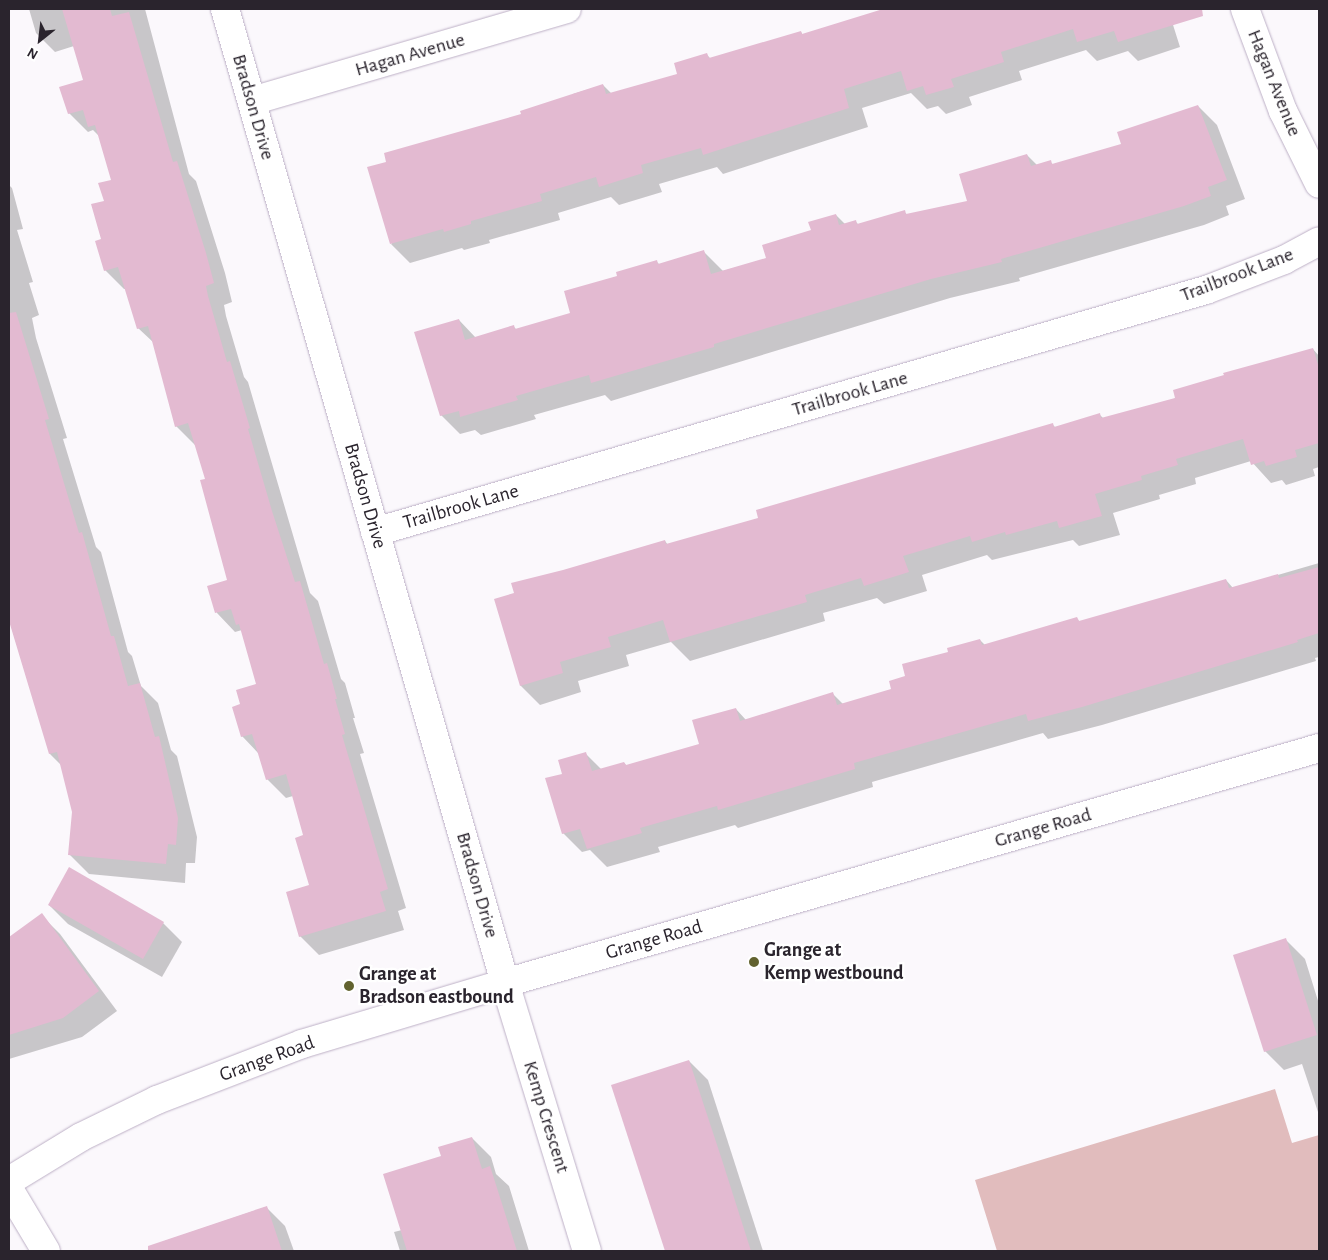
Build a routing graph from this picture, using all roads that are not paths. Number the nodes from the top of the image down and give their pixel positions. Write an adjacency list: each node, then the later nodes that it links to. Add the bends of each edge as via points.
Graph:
1 (225, 9): 4 (street, Bradson Drive)
2 (567, 9): 4 (street, Hagan Avenue)
3 (1245, 9): 5 (street, Hagan Avenue, via 1283,111)
4 (252, 102): 7 (street, Bradson Drive)
5 (1319, 184)
6 (1319, 241): 7 (street, Trailbrook Lane, via 1284,260 1206,290)
7 (375, 532): 9 (street, Bradson Drive)
8 (1319, 748): 9 (street, Grange Road)
9 (505, 983): 10 (street, Grange Road, via 302,1044 156,1100 81,1137); 13 (street, Kemp Crescent)
10 (9, 1181)
11 (9, 1188): 12 (street)
12 (46, 1251)
13 (587, 1251)

